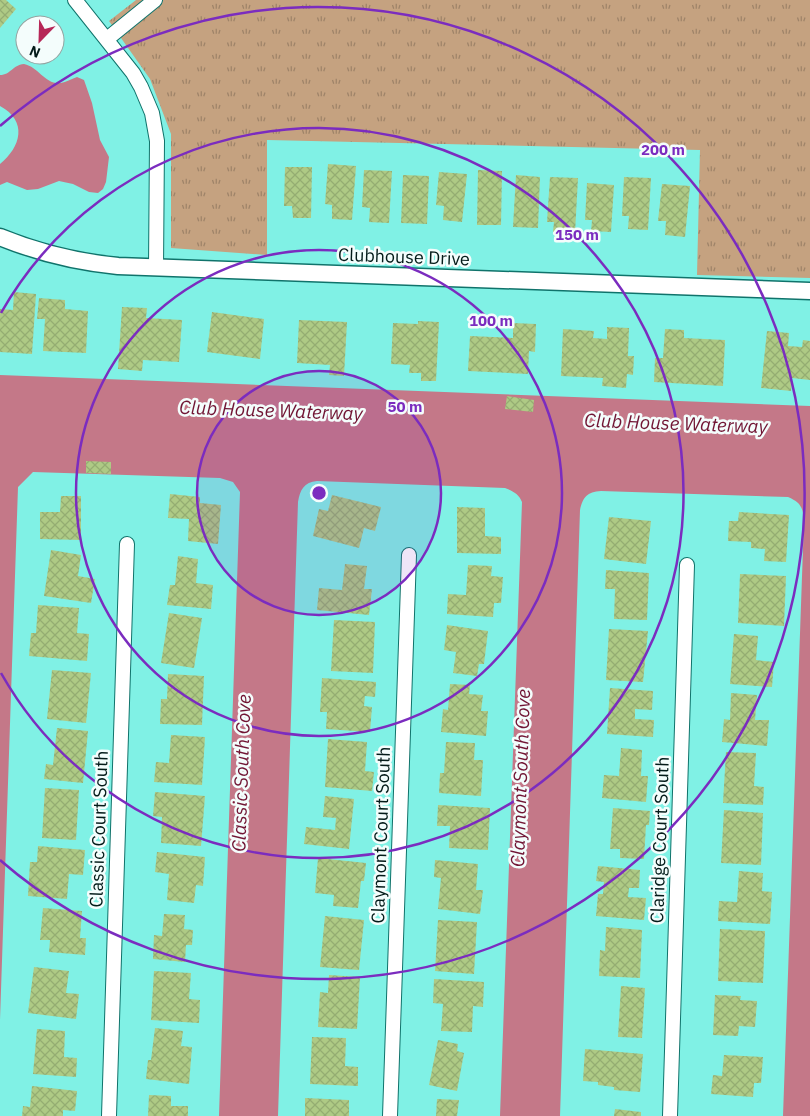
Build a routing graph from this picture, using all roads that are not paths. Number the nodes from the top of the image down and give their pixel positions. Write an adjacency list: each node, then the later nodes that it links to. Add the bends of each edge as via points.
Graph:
1 (75, 0): 3 (street)
2 (156, 0): 3 (street)
3 (107, 39): 5 (street, via 141,87 155,126)
4 (0, 237): 5 (street, Clubhouse Drive, via 65,258)
5 (156, 268): 6 (street, Clubhouse Drive)
6 (810, 291)
7 (128, 544): 10 (street, Classic Court South)
8 (409, 555): 11 (street, Claymont Court South)
9 (687, 565): 12 (street, Claridge Court South)
10 (109, 1116)
11 (390, 1116)
12 (670, 1116)

